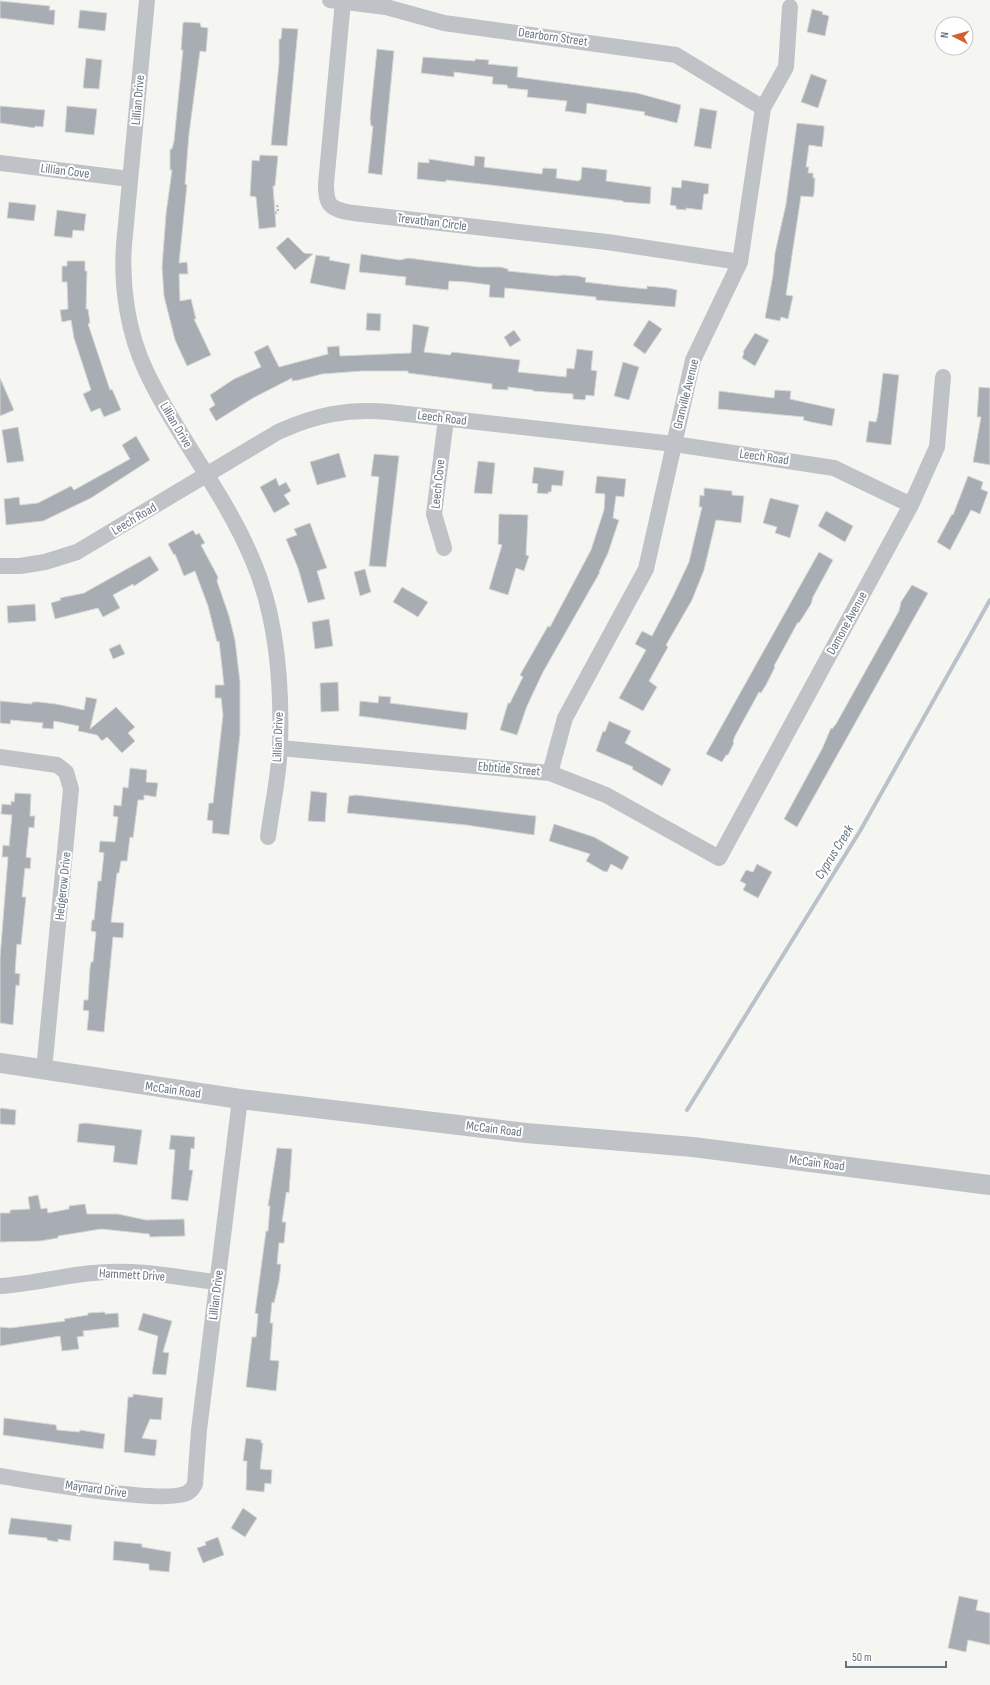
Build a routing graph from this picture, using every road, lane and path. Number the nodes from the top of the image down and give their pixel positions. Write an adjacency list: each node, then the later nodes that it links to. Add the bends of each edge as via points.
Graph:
1 (147, 0): 6 (street, Lillian Drive)
2 (337, 1): 4 (street, Dearborn Street, via 386,7 444,23 676,55); 9 (street, Trevathan Circle, via 326,184 326,199 336,209 607,242)
3 (790, 7): 4 (street, Granville Avenue, via 786,67)
4 (763, 108): 9 (street, Granville Avenue)
5 (0, 163): 6 (street, Lillian Cove)
6 (130, 179): 13 (street, Lillian Drive, via 123,269 133,335 145,370)
7 (277, 203): 8 (path, via 278,212)
8 (275, 213)
9 (740, 262): 12 (street, Granville Avenue, via 693,360)
10 (943, 377): 14 (street, Damone Avenue, via 937,447)
11 (446, 419): 12 (street, Leech Road); 13 (street, Leech Road, via 369,411 322,415 278,432); 15 (street, Leech Cove, via 434,514)
12 (674, 444): 14 (street, Leech Road, via 834,468); 19 (street, Granville Avenue, via 646,569 565,718)
13 (207, 475): 16 (street, Leech Road, via 73,553 45,562); 17 (street, Lillian Drive, via 243,538 268,604 274,632)
14 (911, 505): 21 (street, Damone Avenue)
15 (444, 548)
16 (0, 566)
17 (280, 748): 19 (street, Ebbtide Street); 20 (street, Lillian Drive)
18 (0, 757): 23 (street, Hedgerow Drive, via 57,765 66,772 71,789)
19 (550, 773): 21 (street, Ebbtide Street, via 606,795)
20 (268, 837)
21 (719, 858)
22 (0, 1063): 23 (street, McCain Road)
23 (44, 1070): 24 (street, McCain Road)
24 (240, 1099): 25 (street, McCain Road, via 526,1133 693,1147); 26 (street, Lillian Drive)
25 (990, 1185)
26 (217, 1282): 27 (street, Hammett Drive, via 111,1272); 29 (street, Lillian Drive, via 195,1484)
27 (0, 1286)
28 (0, 1476): 29 (street, Maynard Drive, via 147,1496 179,1496)
29 (192, 1490)

